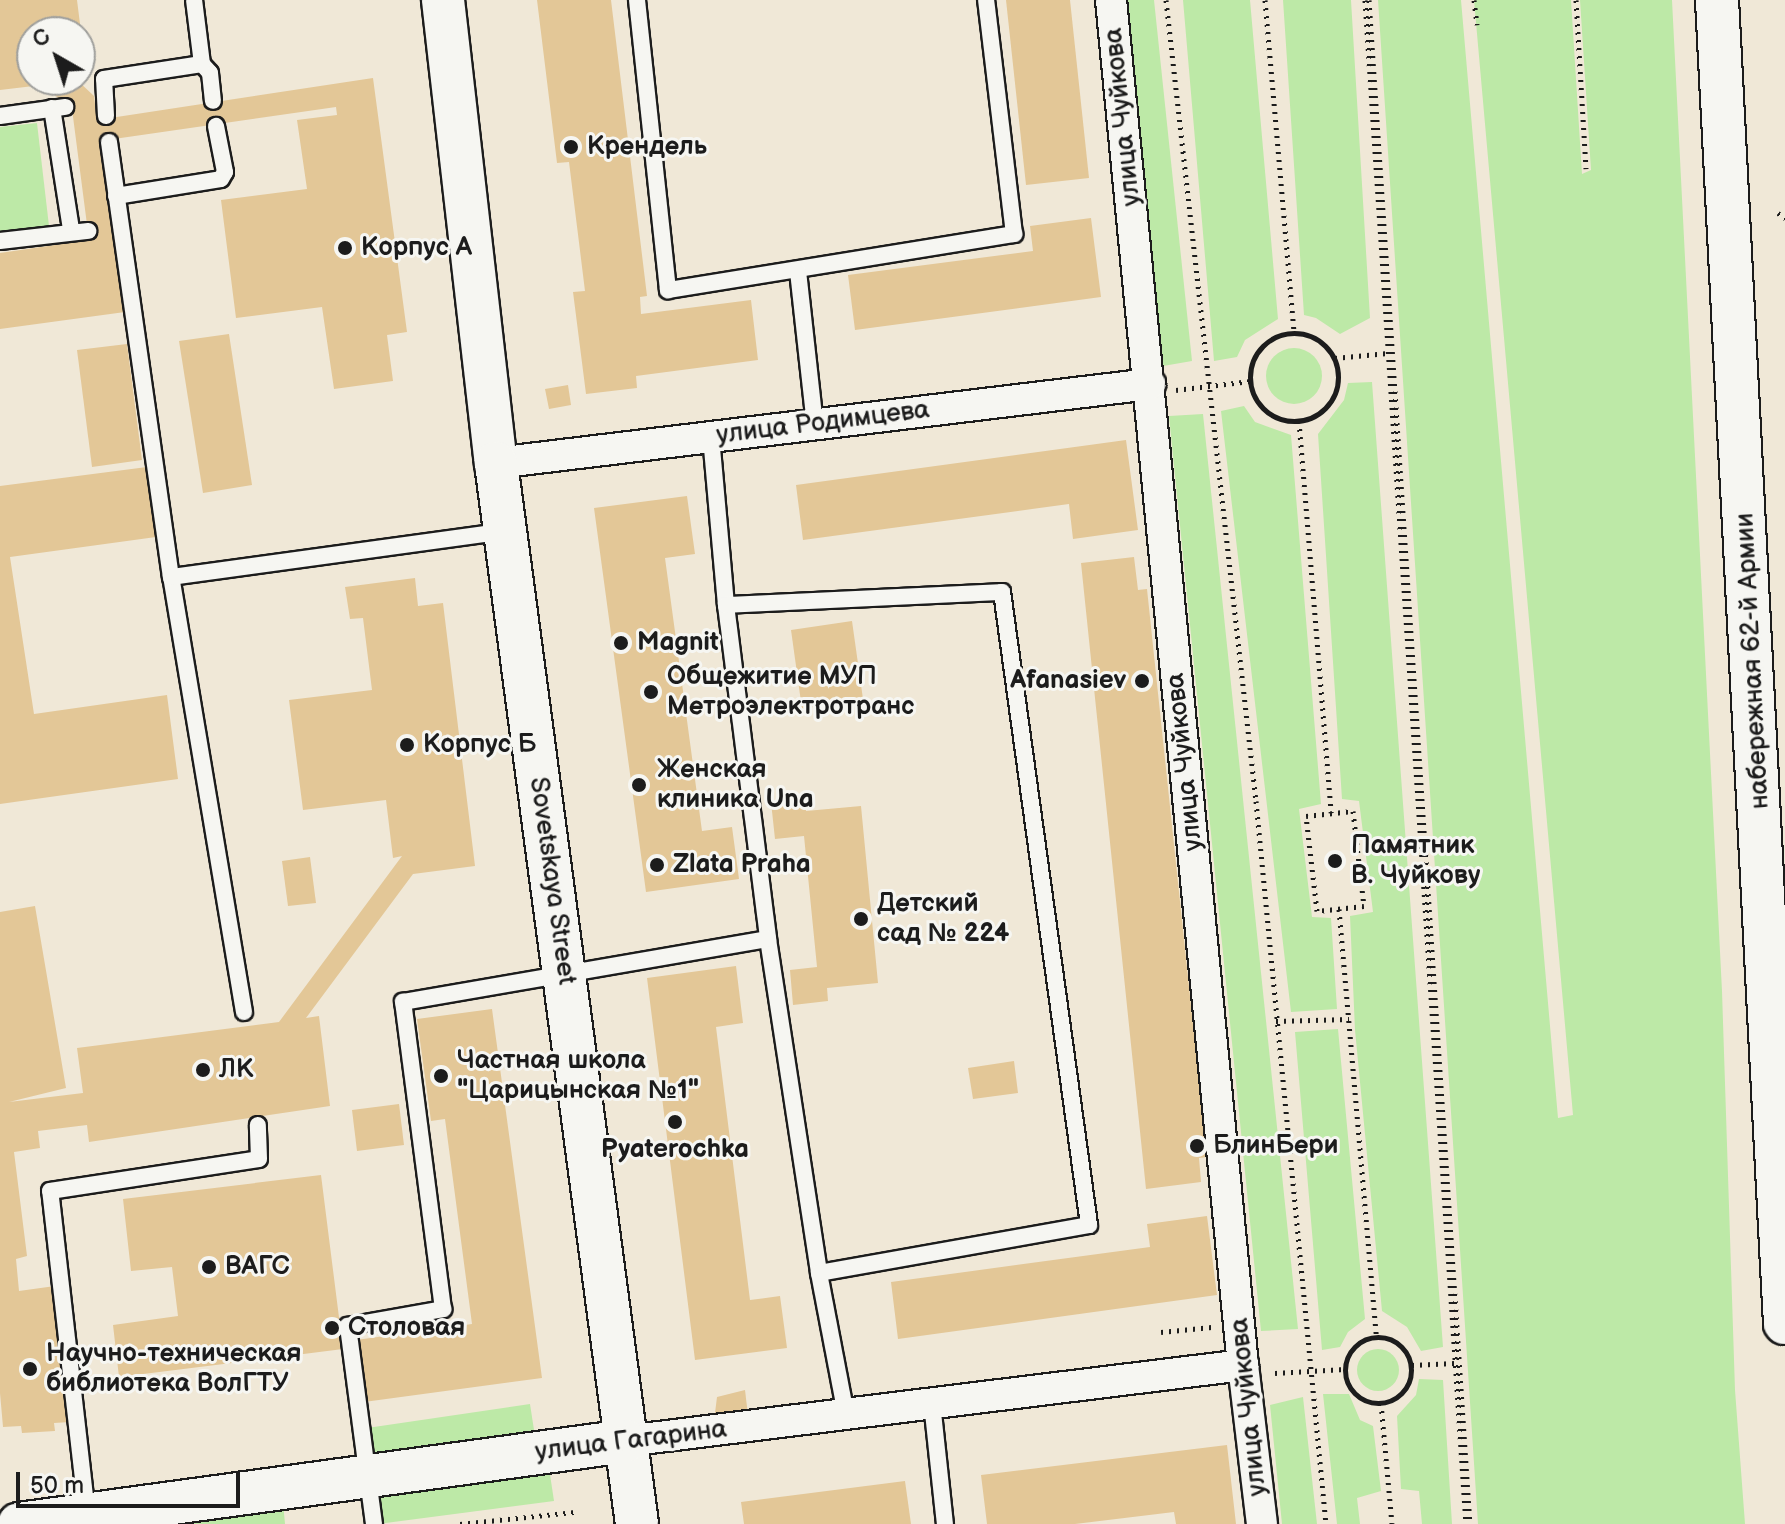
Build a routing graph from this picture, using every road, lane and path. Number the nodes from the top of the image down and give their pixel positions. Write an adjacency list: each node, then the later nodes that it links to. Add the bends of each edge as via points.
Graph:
1 (194, 0): 13 (lane)
2 (443, 0): 34 (street, Sovetskaya Street)
3 (637, 0): 24 (lane, via 668,290)
4 (986, 0): 24 (lane, via 1014,234)
5 (1111, 0): 29 (street, улица Чуйкова)
6 (1166, 0): 30 (path)
7 (1265, 0): 25 (path)
8 (1367, 0): 26 (path); 72 (path)
9 (1474, 0): 12 (path)
10 (1576, 0): 19 (path)
11 (1717, 0): 47 (street, набережная 62-й Армии)
12 (1477, 25)
13 (202, 64): 14 (lane, via 210,73); 15 (lane, via 104,79)
14 (213, 101)
15 (103, 107)
16 (0, 116): 23 (lane, via 59,108 80,230)
17 (216, 126): 20 (lane, via 225,172 221,179)
18 (109, 142): 20 (lane)
19 (1586, 169)
20 (116, 196): 36 (lane)
21 (1778, 213): 22 (path)
22 (1785, 218)
23 (0, 241)
24 (798, 271): 32 (lane)
25 (1294, 332): 27 (path, via 1318,339); 28 (path, via 1267,342 1257,353)
26 (1388, 353): 27 (path); 51 (path)
27 (1335, 358): 31 (path, via 1333,399 1313,417)
28 (1250, 381): 30 (path); 31 (path, via 1254,395 1272,415)
29 (1150, 384): 32 (street, улица Родимцева); 52 (street, улица Чуйкова)
30 (1209, 386): 44 (path)
31 (1299, 421): 38 (path)
32 (815, 424): 33 (street, улица Родимцева)
33 (711, 437): 34 (street, улица Родимцева); 37 (lane)
34 (496, 463): 35 (street, Sovetskaya Street)
35 (505, 531): 36 (lane); 41 (street, Sovetskaya Street)
36 (171, 577): 42 (lane)
37 (726, 605): 40 (lane); 46 (lane, via 1002,592 1089,1225)
38 (1331, 813): 39 (path, via 1353,811 1364,906); 39 (path, via 1306,816 1317,911)
39 (1339, 909): 43 (path)
40 (768, 939): 41 (lane); 46 (lane)
41 (564, 975): 60 (street, Sovetskaya Street); 61 (lane, via 403,1002 443,1309 348,1326)
42 (244, 1012)
43 (1349, 1019): 44 (path); 50 (path)
44 (1276, 1021): 54 (path)
45 (258, 1125): 63 (lane, via 259,1159 50,1191)
46 (819, 1273): 59 (lane)
47 (1785, 1323)
48 (1225, 1326): 49 (path)
49 (1161, 1332)
50 (1376, 1336): 53 (path, via 1396,1341); 55 (path, via 1358,1343)
51 (1455, 1363): 53 (path); 72 (path)
52 (1243, 1365): 57 (street, улица Гагарина); 69 (street, улица Чуйкова)
53 (1412, 1365): 58 (path, via 1401,1395)
54 (1309, 1369): 55 (path); 56 (path); 70 (path)
55 (1345, 1369): 58 (path, via 1359,1398)
56 (1275, 1373)
57 (932, 1403): 59 (street, улица Гагарина); 68 (lane)
58 (1381, 1403): 71 (path)
59 (846, 1414): 60 (street, улица Гагарина)
60 (626, 1441): 61 (street, улица Гагарина); 67 (street, Sovetskaya Street)
61 (367, 1476): 63 (street, улица Гагарина); 65 (lane)
62 (575, 1512): 66 (path)
63 (87, 1515): 64 (street, улица Гагарина)
64 (19, 1524)
65 (374, 1524)
66 (460, 1524)
67 (637, 1524)
68 (945, 1524)
69 (1262, 1524)
70 (1326, 1524)
71 (1392, 1524)
72 (1468, 1524)

